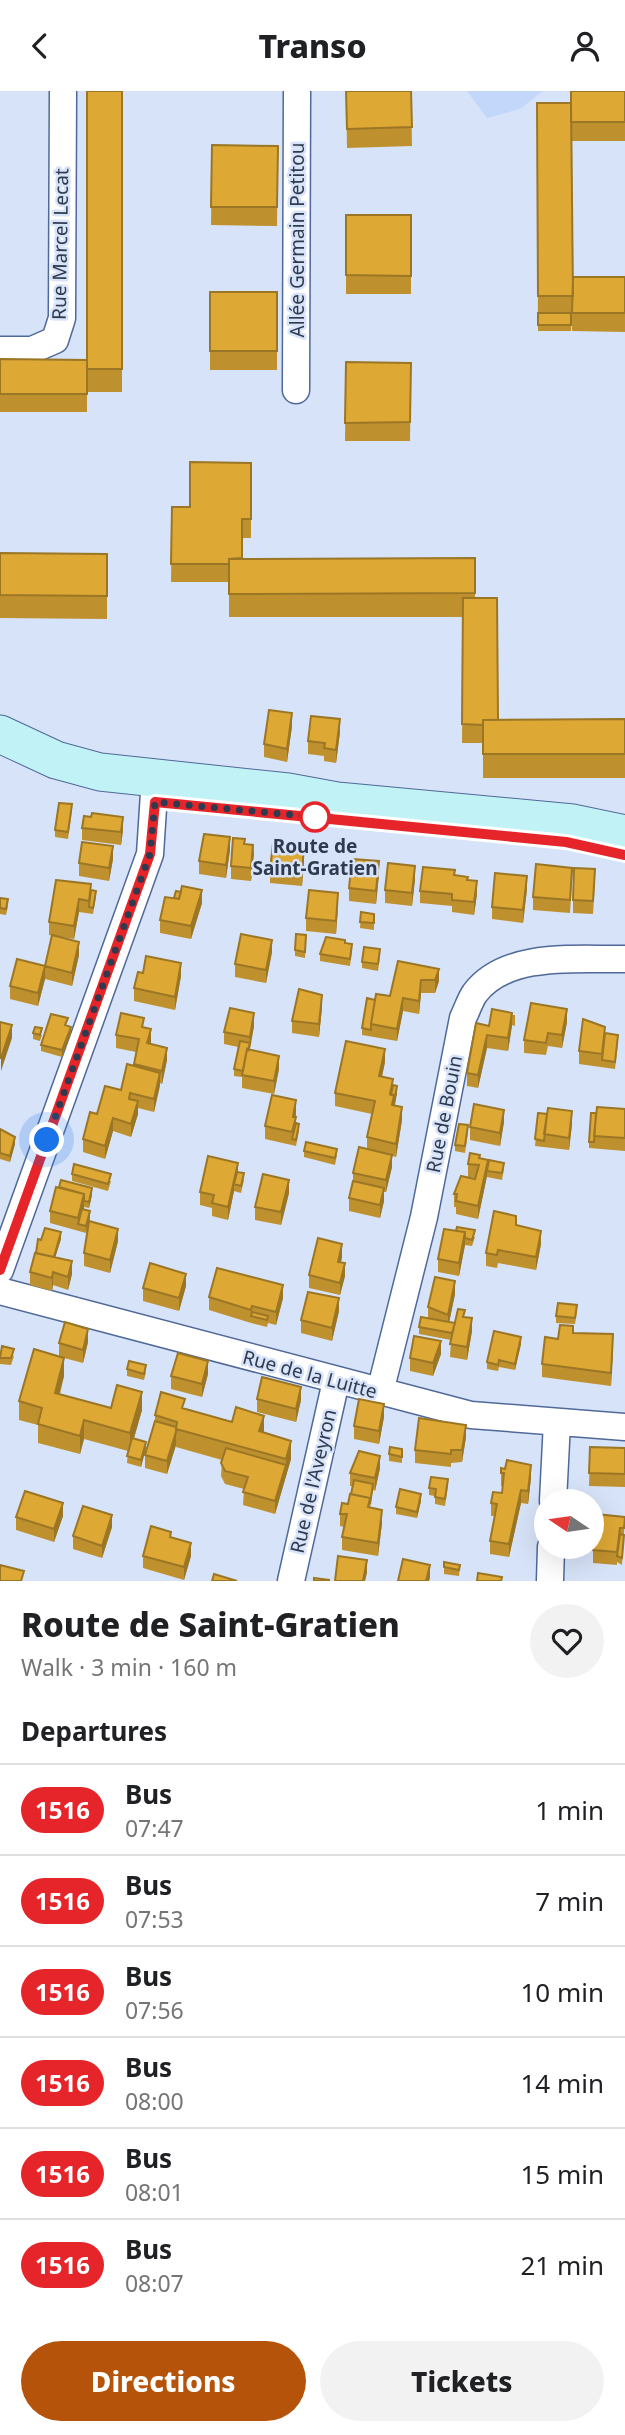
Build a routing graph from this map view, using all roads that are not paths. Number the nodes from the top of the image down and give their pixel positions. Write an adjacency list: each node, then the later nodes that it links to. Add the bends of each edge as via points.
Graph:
1 (63, 91): 3 (street, Rue Marcel Lecat, via 62,318 55,340 32,350)
2 (297, 91): 4 (street, Allée Germain Petitou)
3 (0, 350)
4 (296, 390)
5 (0, 734): 7 (main road, via 78,767)
6 (0, 761): 7 (main road, via 74,789)
7 (155, 790): 8 (main road, via 288,792 337,801 573,823); 9 (main road, via 566,842); 11 (street, via 150,854)
8 (625, 834)
9 (625, 855)
10 (625, 959): 14 (street, Rue de Bouin, via 541,961 494,976 475,993 463,1018 424,1217)
11 (0, 1270)
12 (0, 1291): 13 (street, Rue de la Luitte)
13 (336, 1381): 14 (street, Rue de la Luitte); 19 (street, Rue de l'Aveyron)
14 (380, 1392): 15 (street, Rue de la Luitte, via 471,1415)
15 (557, 1422): 16 (street, Rue de la Luitte); 17 (street)
16 (625, 1427)
17 (554, 1489)
18 (551, 1559): 20 (street)
19 (291, 1581)
20 (550, 1581)

